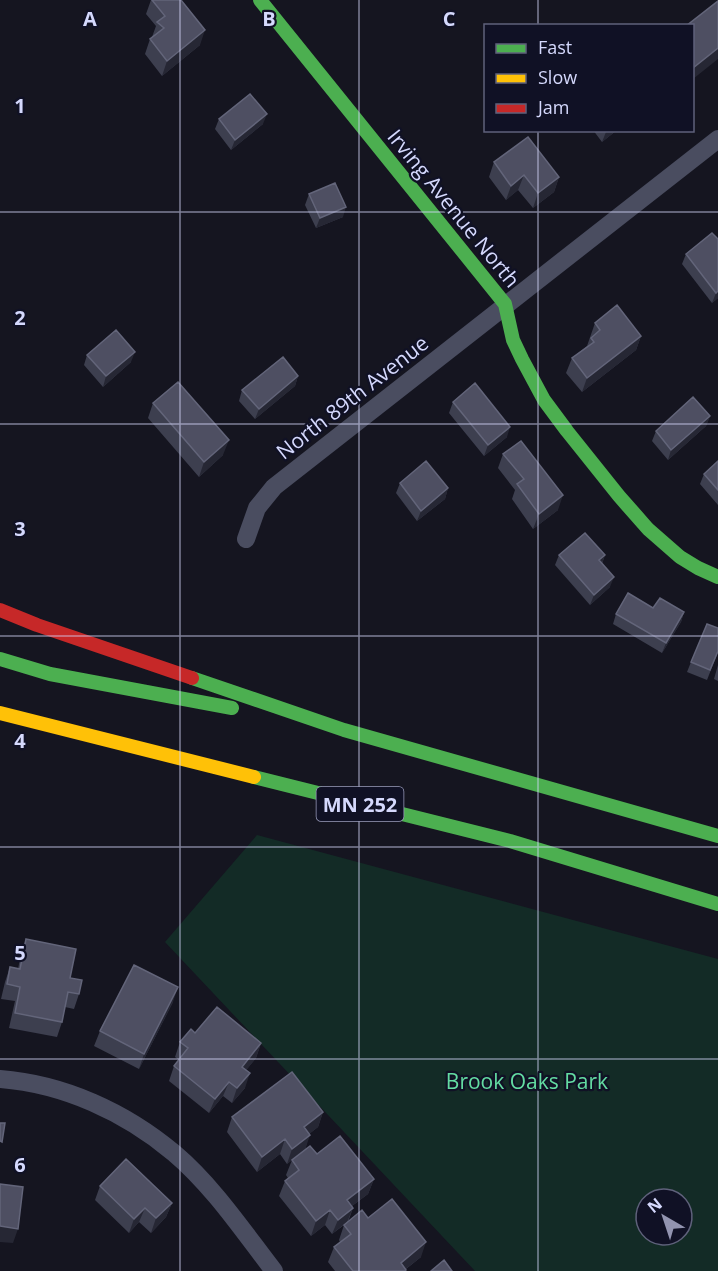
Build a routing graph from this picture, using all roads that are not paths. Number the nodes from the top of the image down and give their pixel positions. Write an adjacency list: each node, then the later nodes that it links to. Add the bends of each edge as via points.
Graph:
1 (260, 0): 3 (main road, Irving Avenue North)
2 (718, 139): 3 (street, North 89th Avenue)
3 (505, 304): 4 (street, North 89th Avenue, via 274,487 257,508); 5 (main road, Irving Avenue North, via 514,341 531,378 557,418 654,536 677,556)
4 (246, 539)
5 (718, 578)
6 (0, 610): 9 (main road)
7 (0, 659): 9 (main road, via 50,674)
8 (0, 713): 11 (main road, MN 252, via 510,841)
9 (344, 730): 10 (main road)
10 (718, 836)
11 (718, 904)
12 (0, 1079): 13 (street, via 71,1094 151,1135 216,1196)
13 (274, 1271)

